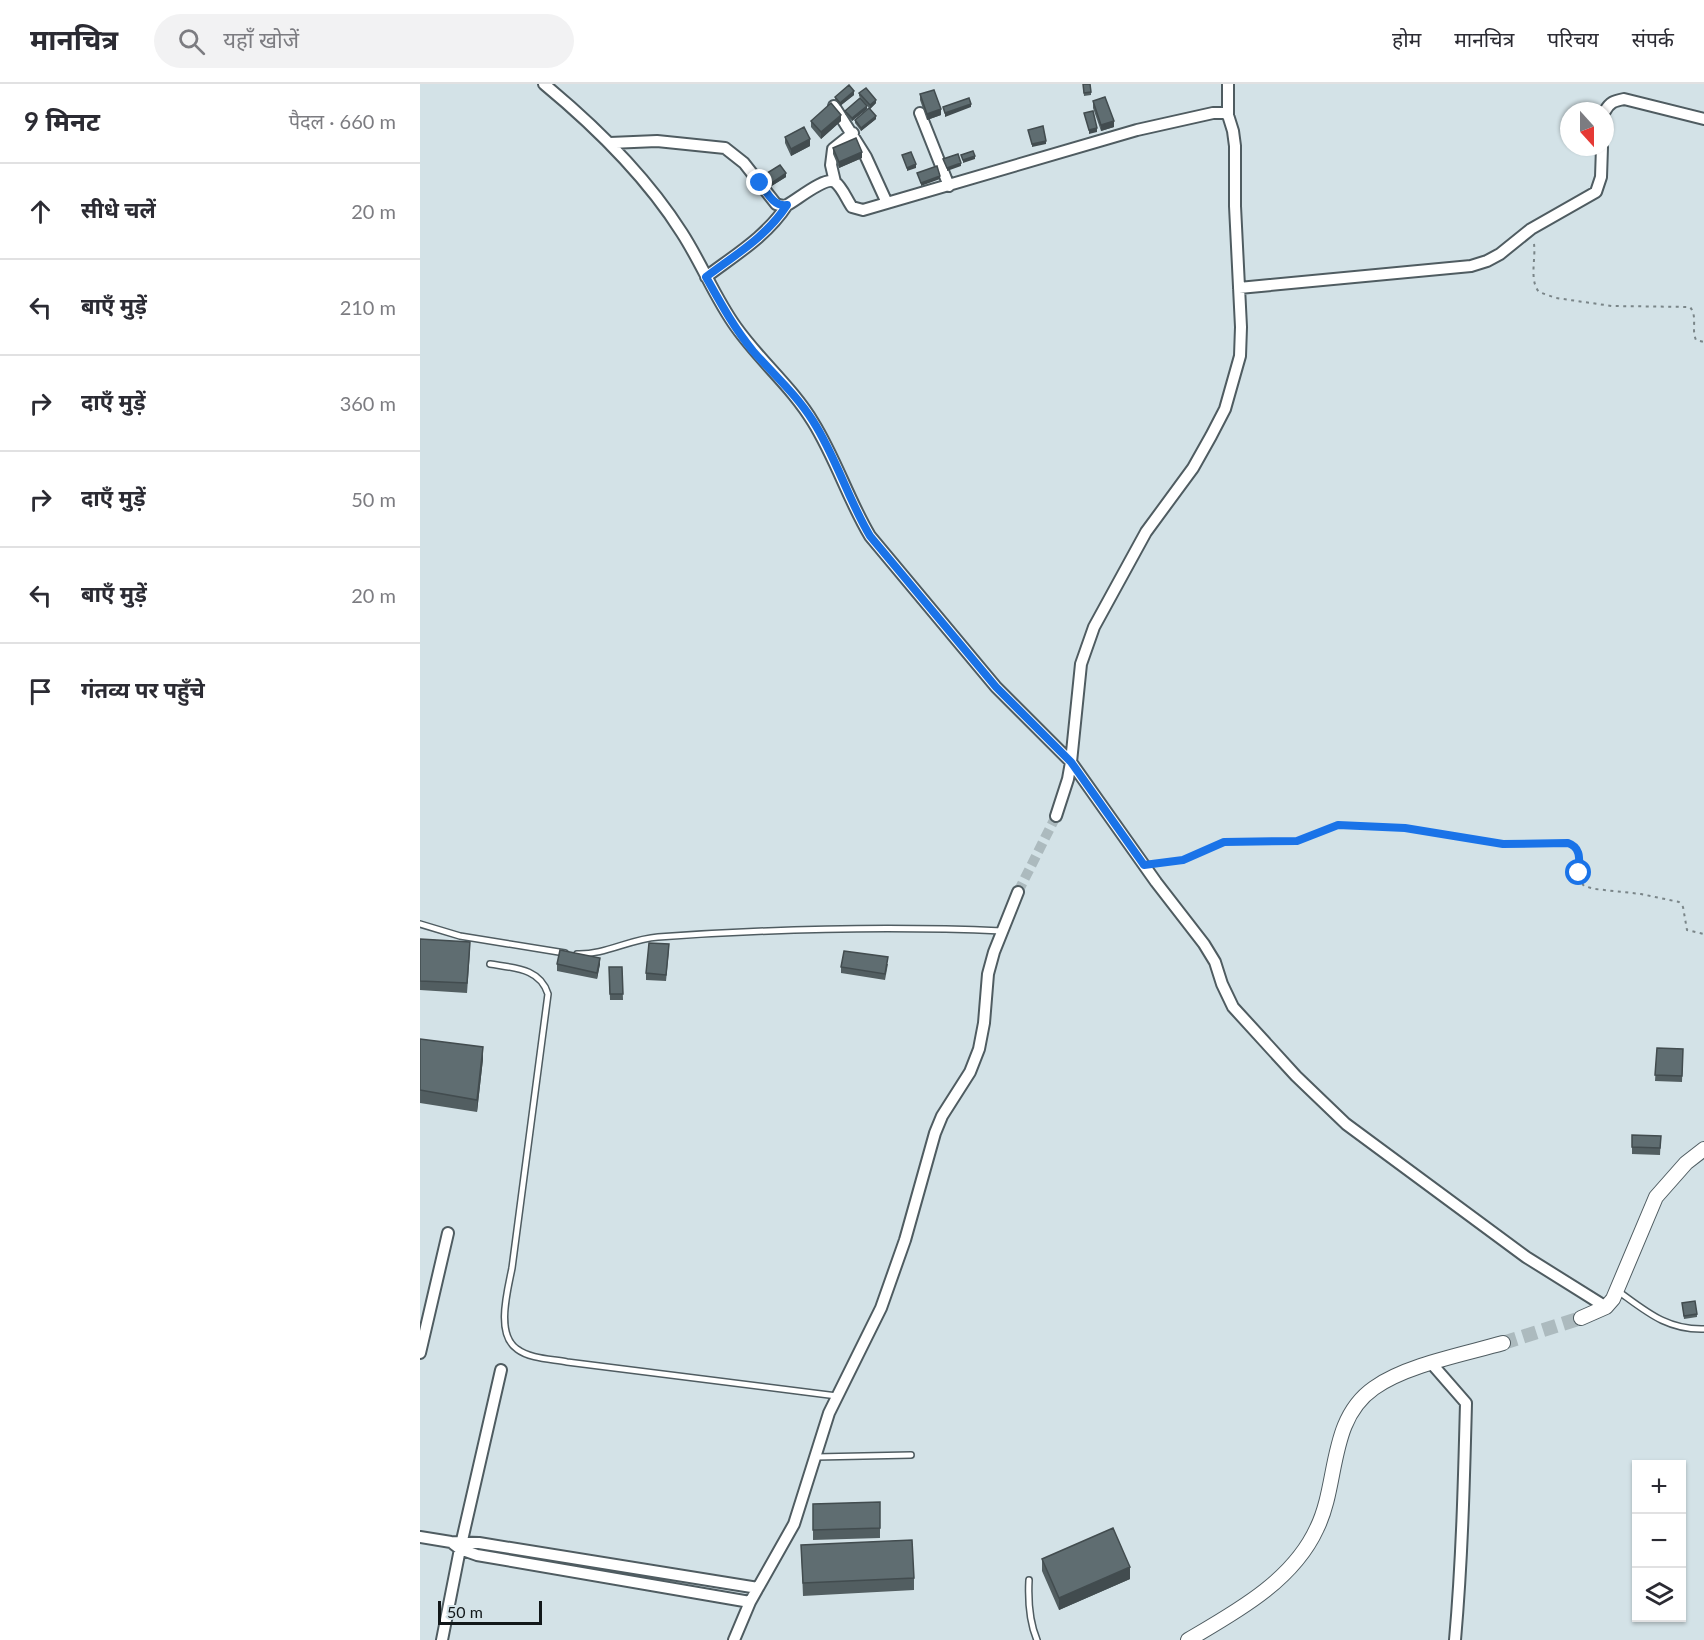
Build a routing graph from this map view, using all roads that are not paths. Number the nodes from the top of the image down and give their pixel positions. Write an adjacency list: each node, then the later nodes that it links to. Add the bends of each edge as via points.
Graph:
1 (544, 84): 9 (street)
2 (1228, 84): 7 (street)
3 (1612, 102): 6 (street, via 1624,99)
4 (834, 106): 8 (street)
5 (920, 113): 12 (street)
6 (1704, 119)
7 (1230, 122): 12 (street, via 1224,113 1213,113 1137,130); 16 (street, via 1236,174)
8 (853, 133): 11 (street, via 832,149); 13 (street)
9 (610, 143): 14 (street, via 657,141 725,148 744,163 776,204); 15 (street, via 672,218)
10 (1602, 156): 16 (street, via 1596,192 1531,229 1487,261 1471,266)
11 (835, 182): 13 (street, via 857,210); 14 (street, via 822,183)
12 (949, 186): 13 (street)
13 (887, 203)
14 (787, 205): 15 (street, via 756,240)
15 (706, 277): 17 (street, via 752,350 812,420 870,536 996,687)
16 (1239, 288): 17 (street, via 1240,356 1224,409 1193,468 1146,532 1094,627 1081,664)
17 (1071, 762): 18 (street); 26 (street, via 1204,944 1233,1007 1320,1101 1492,1233)
18 (1056, 816)
19 (1018, 892): 21 (street)
20 (420, 924): 21 (lane, via 508,945 589,954 654,937 703,934 869,929)
21 (1002, 931): 33 (street, via 988,974 979,1049 935,1133 881,1308)
22 (490, 964): 33 (lane, via 537,976 548,994 505,1305 508,1340 528,1355 567,1362)
23 (1704, 1149): 25 (street, via 1656,1197)
24 (448, 1233): 30 (street)
25 (1618, 1291): 26 (street); 28 (lane, via 1672,1326)
26 (1606, 1307): 27 (street)
27 (1581, 1318)
28 (1704, 1329)
29 (1503, 1343): 31 (street)
30 (420, 1353)
31 (1432, 1364): 44 (street, via 1395,1377 1358,1402 1338,1441 1325,1507 1306,1550 1266,1590); 45 (street, via 1466,1403)
32 (501, 1370): 37 (street)
33 (837, 1396): 35 (street)
34 (911, 1455): 35 (lane)
35 (816, 1457): 39 (street, via 794,1524)
36 (420, 1537): 37 (street)
37 (457, 1544): 39 (street); 40 (street, via 477,1555); 41 (street)
38 (1029, 1580): 43 (lane, via 1028,1598)
39 (758, 1588): 40 (street)
40 (750, 1602): 42 (street)
41 (442, 1640)
42 (734, 1640)
43 (1036, 1640)
44 (1188, 1640)
45 (1455, 1640)

